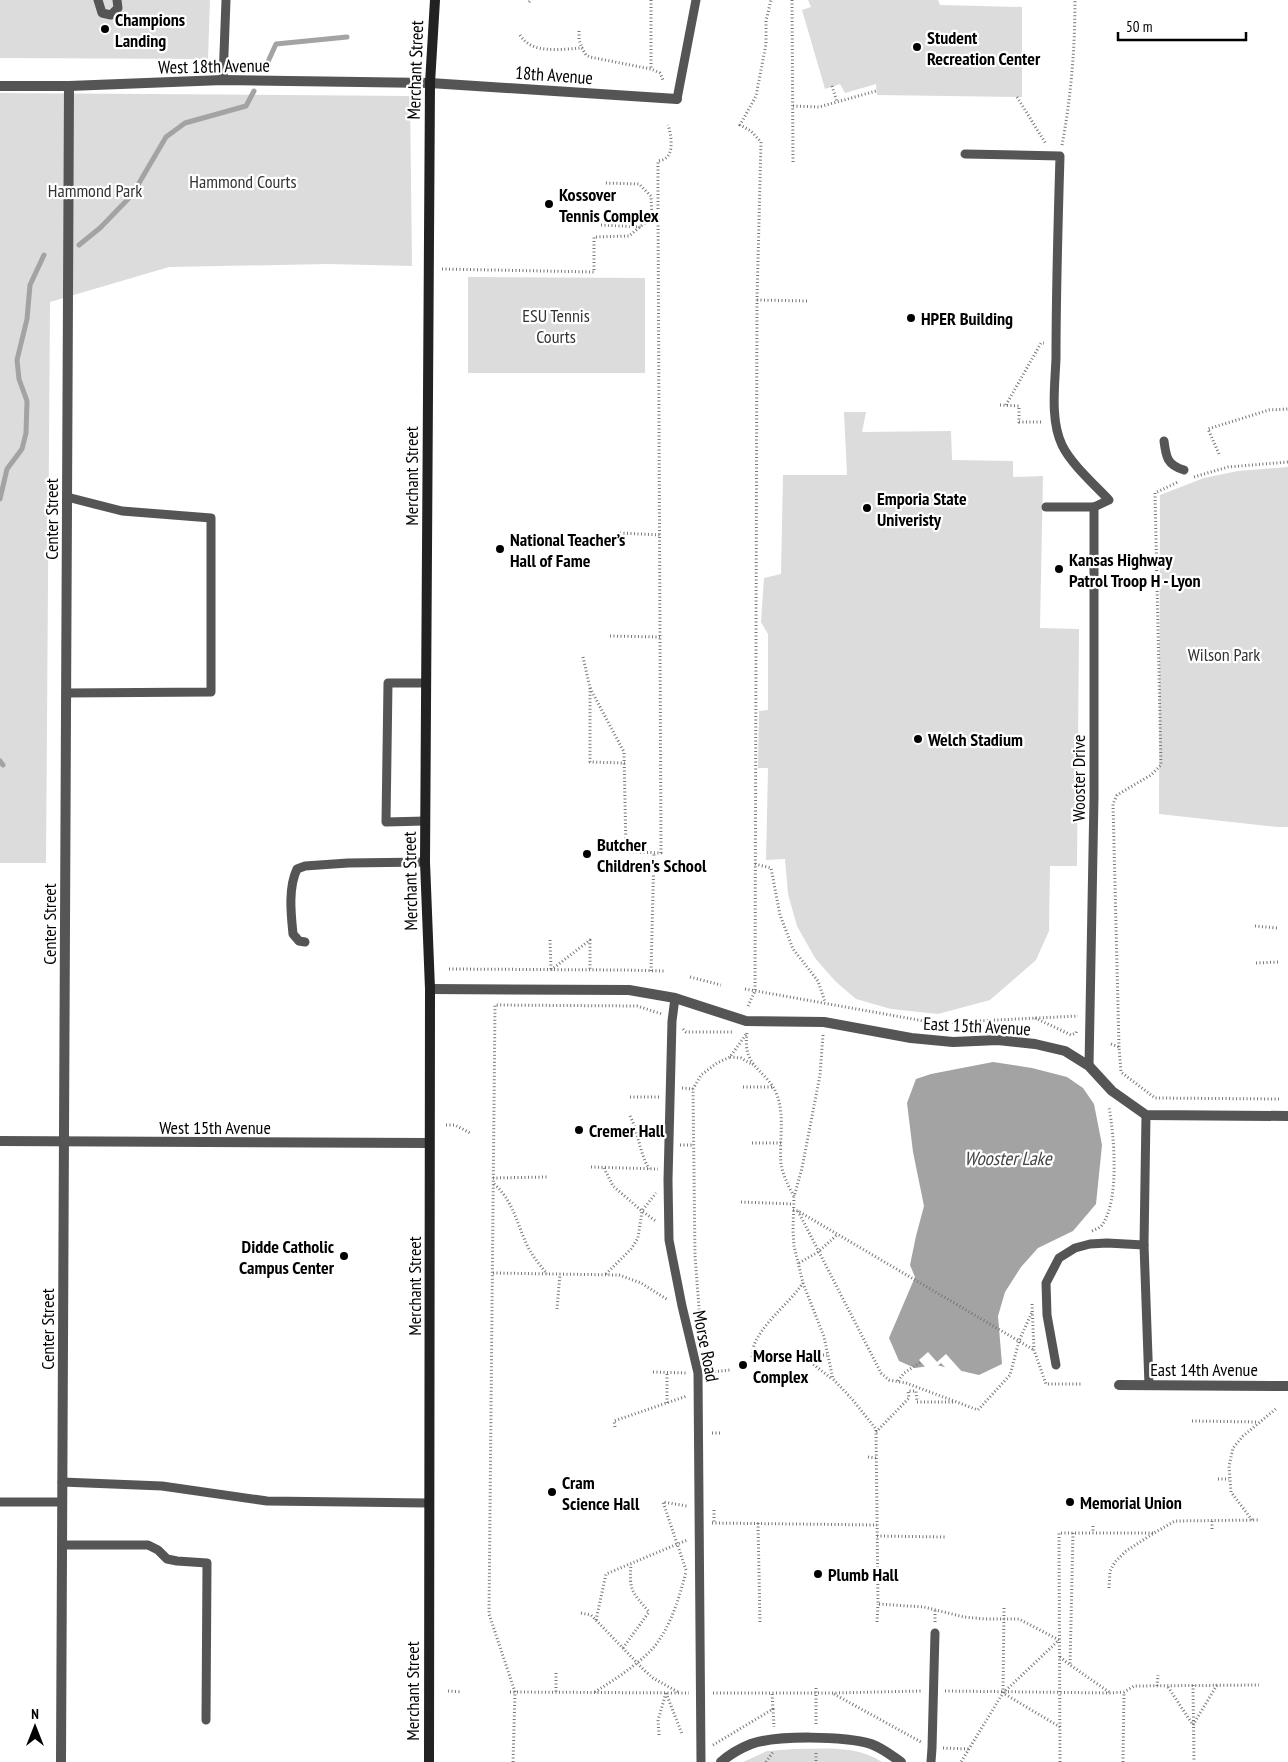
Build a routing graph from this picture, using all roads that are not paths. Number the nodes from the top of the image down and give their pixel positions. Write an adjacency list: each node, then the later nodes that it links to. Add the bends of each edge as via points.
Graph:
1 (98, 0): 2 (lane, via 102,13 111,15 118,8)
2 (117, 0)
3 (226, 0): 6 (lane)
4 (435, 0): 7 (main road, Merchant Street)
5 (696, 0): 10 (lane)
6 (223, 80): 7 (street, West 18th Avenue); 9 (street, West 18th Avenue)
7 (430, 83): 10 (street, 18th Avenue); 17 (main road, Merchant Street)
8 (0, 86): 9 (street, West 18th Avenue)
9 (70, 86): 14 (street, Center Street)
10 (677, 99)
11 (965, 154): 16 (lane, via 1056,156 1056,422 1062,446 1109,500)
12 (1164, 441): 13 (lane, via 1166,456 1175,467)
13 (1184, 470)
14 (68, 497): 18 (street, Center Street); 18 (lane, via 122,511 212,518 211,692)
15 (1046, 507): 16 (lane)
16 (1094, 507): 24 (lane, Wooster Drive, via 1094,797)
17 (426, 683): 19 (main road, Merchant Street); 19 (lane, via 388,683 386,822)
18 (66, 693): 28 (street, Center Street)
19 (425, 822): 20 (main road, Merchant Street)
20 (425, 862): 21 (lane, via 348,863 297,869 290,911 293,934); 22 (main road, Merchant Street)
21 (305, 942)
22 (430, 989): 23 (street, East 15th Avenue, via 629,990); 29 (main road, Merchant Street)
23 (675, 998): 24 (street, East 15th Avenue, via 746,1021 824,1022 911,1038 1035,1044 1065,1050); 44 (lane, Morse Road, via 668,1180 670,1240 698,1373)
24 (1089, 1066): 25 (street, East 15th Avenue, via 1112,1091)
25 (1146, 1115): 26 (street); 30 (lane)
26 (1288, 1116)
27 (0, 1142): 28 (street, West 15th Avenue)
28 (64, 1142): 29 (street, West 15th Avenue); 35 (street, Center Street)
29 (429, 1143): 38 (main road, Merchant Street)
30 (1144, 1246): 31 (lane, via 1090,1244 1075,1248 1059,1258 1046,1283 1047,1315); 33 (lane)
31 (1056, 1365)
32 (1119, 1386): 33 (street, East 14th Avenue)
33 (1149, 1386): 34 (street, East 14th Avenue)
34 (1288, 1386)
35 (62, 1482): 37 (street, Center Street); 38 (lane, via 162,1486 267,1501)
36 (0, 1502): 37 (lane)
37 (62, 1502): 39 (street, Center Street)
38 (428, 1502): 43 (main road, Merchant Street)
39 (62, 1545): 41 (lane, via 148,1545 167,1559 207,1562); 42 (street, Center Street)
40 (935, 1633): 47 (lane)
41 (206, 1720)
42 (61, 1762)
43 (429, 1762)
44 (701, 1762)
45 (721, 1762): 46 (street, via 751,1744 775,1739 816,1738 855,1740 889,1753)
46 (900, 1762)
47 (930, 1762)

